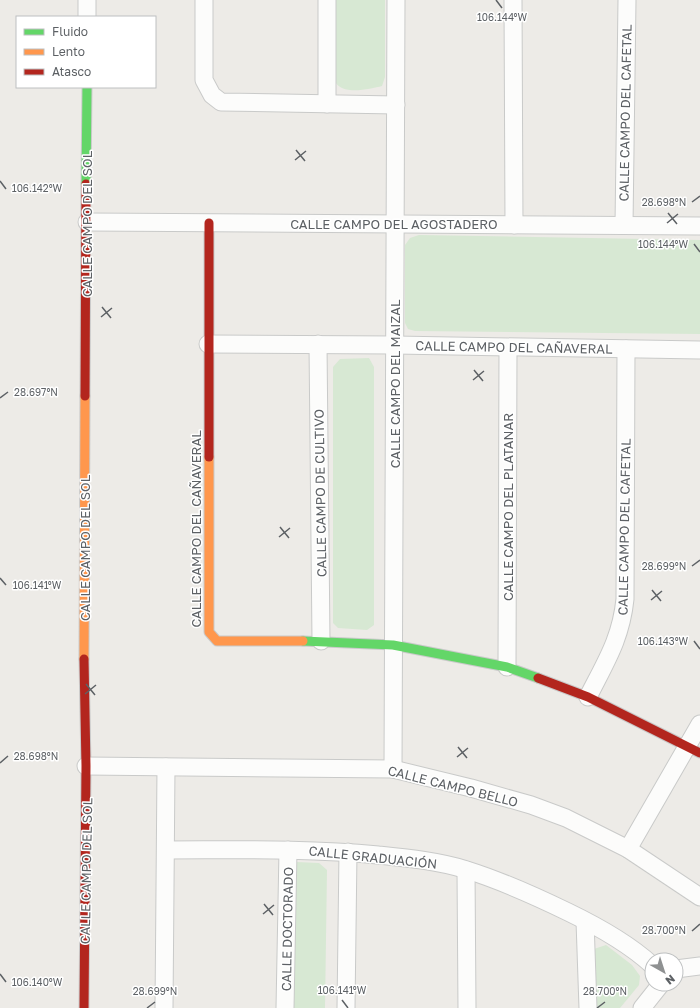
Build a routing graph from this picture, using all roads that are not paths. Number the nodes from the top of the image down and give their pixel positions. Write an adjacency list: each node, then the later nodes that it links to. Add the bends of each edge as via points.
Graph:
1 (87, 0): 7 (street)
2 (204, 0): 9 (street, via 204,80 210,92 221,102)
3 (328, 0): 9 (street)
4 (396, 0): 10 (street, CALLE CAMPO DEL MAIZAL)
5 (514, 0): 14 (street)
6 (627, 0): 15 (street, CALLE CAMPO DEL CAFETAL)
7 (87, 16)
8 (87, 88): 11 (street, CALLE CAMPO DEL SOL)
9 (327, 104): 10 (street)
10 (396, 105): 13 (street, CALLE CAMPO DEL MAIZAL)
11 (87, 222): 12 (street, CALLE CAMPO DEL AGOSTADERO); 29 (street, CALLE CAMPO DEL SOL, via 84,648)
12 (209, 223): 13 (street, CALLE CAMPO DEL AGOSTADERO); 17 (street, CALLE CAMPO DEL CAÑAVERAL)
13 (395, 224): 14 (street, CALLE CAMPO DEL AGOSTADERO); 19 (street, CALLE CAMPO DEL MAIZAL)
14 (514, 224): 15 (street, CALLE CAMPO DEL AGOSTADERO)
15 (624, 225): 16 (street, CALLE CAMPO DEL AGOSTADERO)
16 (700, 226)
17 (208, 344): 18 (street, CALLE CAMPO DEL CAÑAVERAL); 23 (street, CALLE CAMPO DEL CAÑAVERAL, via 209,632 217,641)
18 (318, 344): 19 (street, CALLE CAMPO DEL CAÑAVERAL); 23 (street, CALLE CAMPO DE CULTIVO)
19 (395, 345): 20 (street, CALLE CAMPO DEL CAÑAVERAL); 24 (street, CALLE CAMPO DEL MAIZAL)
20 (508, 348): 21 (street, CALLE CAMPO DEL CAÑAVERAL); 25 (street, CALLE CAMPO DEL PLATANAR)
21 (626, 348): 22 (street, CALLE CAMPO DEL CAÑAVERAL); 26 (street, CALLE CAMPO DEL CAFETAL, via 623,620 616,642)
22 (700, 350)
23 (322, 641): 24 (street, CALLE CAMPO DEL CAÑAVERAL)
24 (393, 645): 25 (street, CALLE CAMPO DEL CAÑAVERAL); 31 (street, CALLE CAMPO DEL MAIZAL)
25 (507, 667): 26 (street, CALLE CAMPO DEL CAÑAVERAL)
26 (588, 697): 28 (street, CALLE CAMPO DEL CAÑAVERAL)
27 (700, 724): 28 (street)
28 (694, 749): 32 (street)
29 (86, 766): 30 (street, CALLE CAMPO BELLO); 45 (street, CALLE CAMPO DEL SOL)
30 (166, 767): 31 (street, CALLE CAMPO BELLO); 33 (street)
31 (393, 769): 32 (street, CALLE CAMPO BELLO, via 531,805 566,818)
32 (628, 849): 37 (street, CALLE CAMPO BELLO)
33 (166, 850): 34 (street, CALLE GRADUACIÓN); 46 (street)
34 (288, 850): 35 (street, CALLE GRADUACIÓN); 47 (street, CALLE DOCTORADO)
35 (348, 852): 36 (street, CALLE GRADUACIÓN, via 409,858); 48 (street)
36 (466, 870): 38 (street, CALLE GRADUACIÓN, via 520,889); 49 (street)
37 (700, 897)
38 (585, 921): 39 (street, CALLE GRADUACIÓN); 50 (street)
39 (644, 959)
40 (700, 966): 41 (street)
41 (684, 968)
42 (700, 978): 43 (street)
43 (684, 980)
44 (655, 992): 51 (street)
45 (84, 1008)
46 (164, 1008)
47 (285, 1008)
48 (346, 1008)
49 (467, 1008)
50 (588, 1008)
51 (642, 1008)

